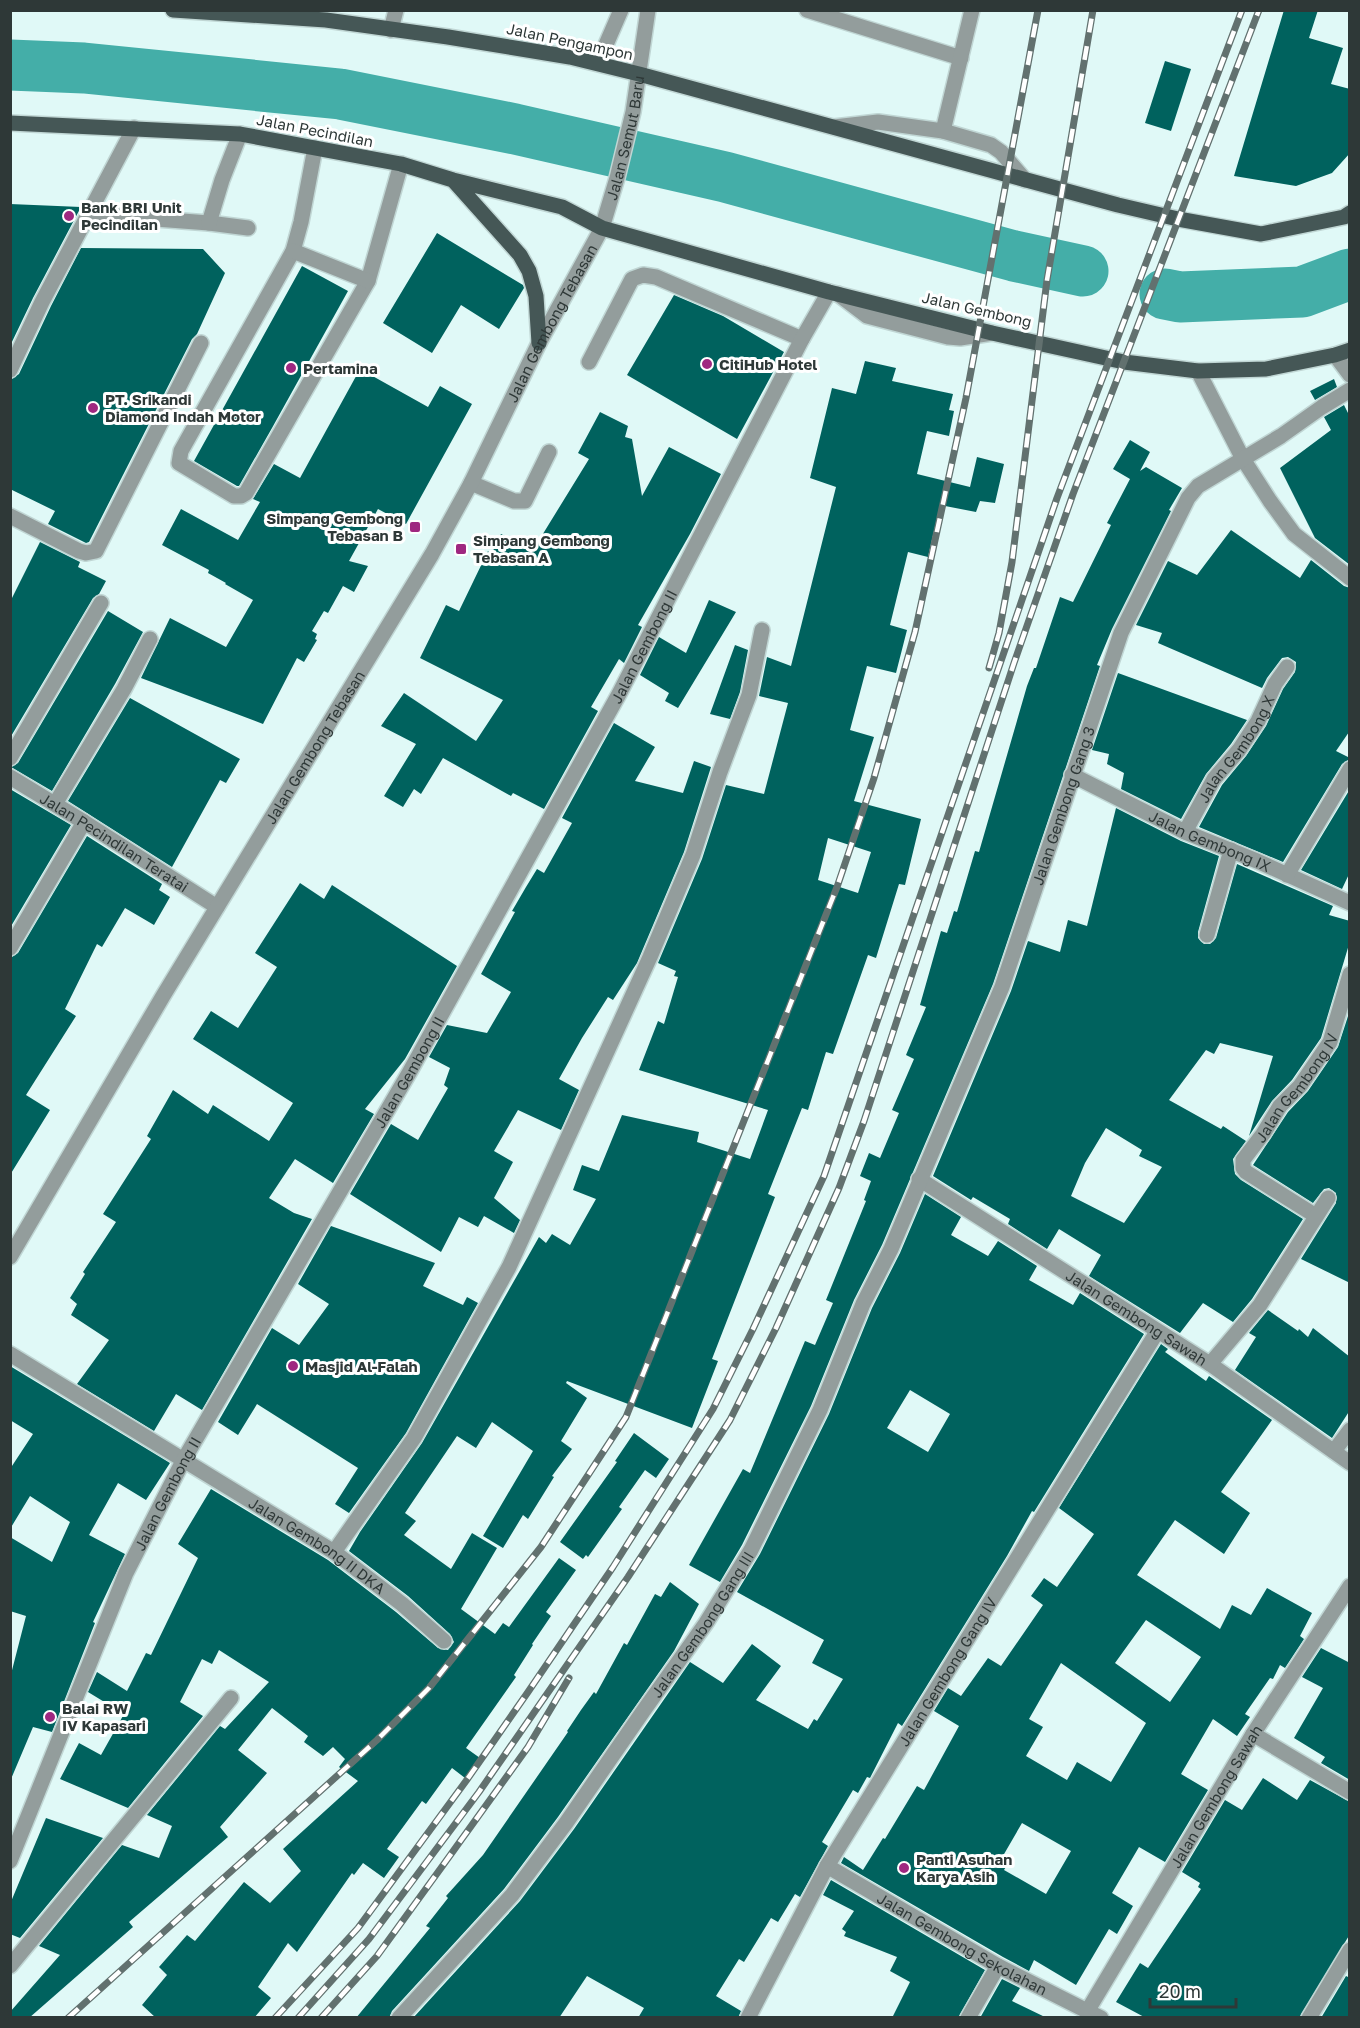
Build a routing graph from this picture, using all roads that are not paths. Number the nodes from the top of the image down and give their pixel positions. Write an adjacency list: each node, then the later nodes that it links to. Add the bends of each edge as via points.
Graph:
1 (172, 10): 7 (main road, Jalan Pengampon)
2 (396, 10): 9 (street)
3 (621, 10): 11 (street)
4 (648, 10): 12 (street, Jalan Semut Baru)
5 (807, 10): 10 (street)
6 (972, 10): 10 (street)
7 (201, 11): 8 (main road, Jalan Pengampon)
8 (326, 15): 9 (main road, Jalan Pengampon)
9 (391, 30): 11 (main road, Jalan Pengampon)
10 (961, 58): 16 (street)
11 (598, 63): 12 (main road, Jalan Pengampon)
12 (639, 74): 14 (main road); 26 (street, Jalan Semut Baru, via 633,112)
13 (10, 123): 15 (main road, Jalan Pecindilan)
14 (834, 127): 16 (street, via 878,122); 21 (main road)
15 (134, 128): 17 (main road, Jalan Pecindilan); 23 (street)
16 (943, 131): 21 (street, via 991,145)
17 (240, 134): 18 (main road, Jalan Pecindilan); 24 (street)
18 (315, 148): 19 (main road, Jalan Pecindilan); 27 (street)
19 (401, 164): 20 (main road, Jalan Pecindilan); 28 (street)
20 (453, 180): 26 (main road, Jalan Pecindilan, via 562,207); 32 (main road, via 530,271)
21 (1025, 180): 22 (main road, via 1164,216 1261,234)
22 (1350, 213)
23 (89, 214): 24 (street); 35 (street)
24 (209, 223): 25 (street)
25 (248, 228)
26 (602, 228): 29 (main road, Jalan Gembong); 32 (street, Jalan Gembong Tebasan)
27 (293, 251): 28 (street); 28 (street, via 179,458 179,463 234,496 246,493)
28 (368, 281)
29 (833, 293): 30 (street, Jalan Gembong II); 36 (main road, Jalan Gembong, via 1124,362)
30 (802, 339): 34 (street, via 643,275 632,279); 71 (street, Jalan Gembong II, via 619,694 409,1073)
31 (201, 343): 42 (street, via 96,551 79,551)
32 (539, 343): 41 (street, Jalan Gembong Tebasan)
33 (1342, 352): 36 (main road, Jalan Gembong, via 1266,369); 37 (street)
34 (589, 362)
35 (10, 370)
36 (1198, 370): 40 (street)
37 (1350, 375)
38 (1350, 390): 40 (street, Jalan Gembong Gang 3)
39 (549, 452): 41 (street, via 525,501 514,501)
40 (1242, 459): 43 (street, via 1294,534); 50 (street, Jalan Gembong Gang 3, via 1198,486 1188,498 1121,633)
41 (471, 483): 58 (street, Jalan Gembong Tebasan, via 432,554)
42 (10, 516)
43 (1350, 578)
44 (101, 603): 48 (street)
45 (762, 630): 73 (street, via 749,695 693,855 509,1267 414,1438)
46 (150, 639): 52 (street)
47 (1287, 667): 54 (street, Jalan Gembong X, via 1258,722 1214,778)
48 (10, 758)
49 (1350, 769): 56 (street)
50 (1072, 776): 54 (street, Jalan Gembong IX); 62 (street, Jalan Gembong Gang 3, via 1012,960)
51 (10, 777): 52 (street, Jalan Pecindilan Teratai)
52 (55, 804): 53 (street, Jalan Pecindilan Teratai)
53 (84, 822): 58 (street, Jalan Pecindilan Teratai); 60 (street)
54 (1185, 832): 55 (street, Jalan Gembong IX)
55 (1231, 850): 56 (street, Jalan Gembong IX); 59 (street)
56 (1287, 875): 57 (street, Jalan Gembong IX)
57 (1350, 903)
58 (217, 907): 65 (street, Jalan Gembong Tebasan)
59 (1207, 935)
60 (10, 948)
61 (1350, 974): 64 (street, Jalan Gembong IV, via 1330,1042 1243,1160 1246,1172)
62 (919, 1179): 66 (street, Jalan Gembong Sawah); 85 (street, Jalan Gembong Gang III, via 891,1249 862,1304 820,1410 751,1550 706,1623 512,1895)
63 (1328, 1198): 64 (street)
64 (1316, 1216): 68 (street, via 1260,1305)
65 (10, 1257)
66 (1157, 1332): 68 (street, Jalan Gembong Sawah); 80 (street, Jalan Gembong Gang IV)
67 (10, 1354): 71 (street, Jalan Gembong II DKA)
68 (1210, 1364): 70 (street, Jalan Gembong Sawah)
69 (1350, 1430): 70 (street)
70 (1334, 1451): 72 (street, Jalan Gembong Sawah)
71 (183, 1461): 73 (street, Jalan Gembong II DKA); 79 (street, Jalan Gembong II, via 126,1573)
72 (1350, 1463)
73 (334, 1552): 75 (street, Jalan Gembong II DKA)
74 (1350, 1586): 77 (street, Jalan Gembong Sawah)
75 (444, 1641)
76 (231, 1698): 82 (street)
77 (1253, 1734): 78 (street); 84 (street, Jalan Gembong Sawah)
78 (1350, 1792)
79 (10, 1861)
80 (827, 1866): 83 (street, Jalan Gembong Sekolahan); 86 (street, Jalan Gembong Gang IV)
81 (1350, 1950): 88 (street)
82 (10, 1966)
83 (998, 1966): 84 (street, Jalan Gembong Sekolahan); 87 (street)
84 (1094, 2014)
85 (399, 2018)
86 (748, 2018)
87 (968, 2018)
88 (1310, 2018)

